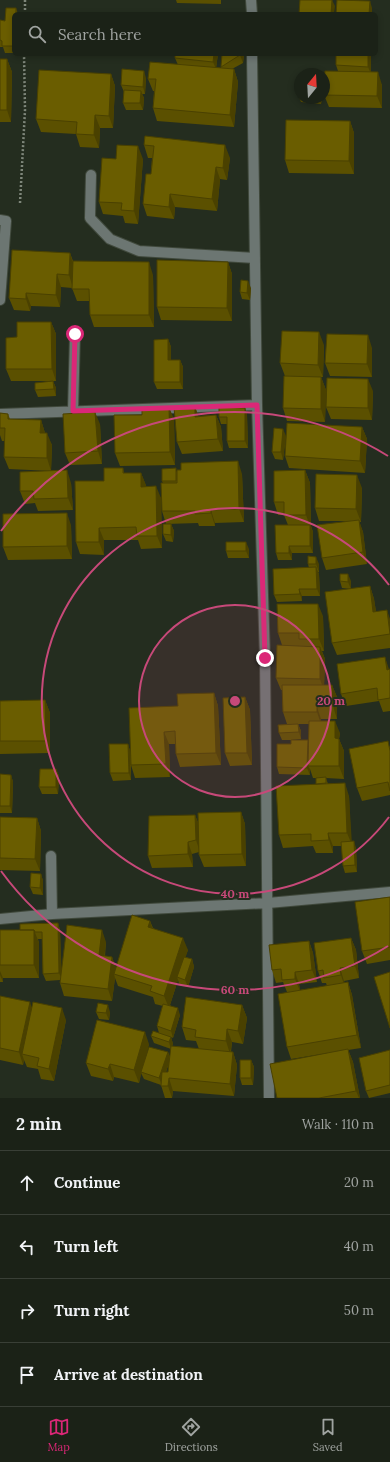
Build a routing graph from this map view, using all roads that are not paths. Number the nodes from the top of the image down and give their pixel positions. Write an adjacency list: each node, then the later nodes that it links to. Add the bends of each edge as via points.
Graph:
1 (251, 0): 2 (street)
2 (252, 12)
3 (252, 56): 6 (street)
4 (91, 175): 6 (street, via 90,218 110,239 138,251)
5 (3, 221): 7 (street)
6 (255, 258): 9 (street)
7 (0, 300)
8 (75, 334): 10 (street)
9 (257, 405): 10 (street); 14 (street, via 265,658)
10 (73, 411): 11 (street)
11 (0, 414)
12 (51, 856): 15 (street)
13 (390, 892): 14 (street)
14 (268, 903): 15 (street); 17 (street)
15 (52, 914): 16 (street)
16 (0, 918)
17 (269, 1098)

